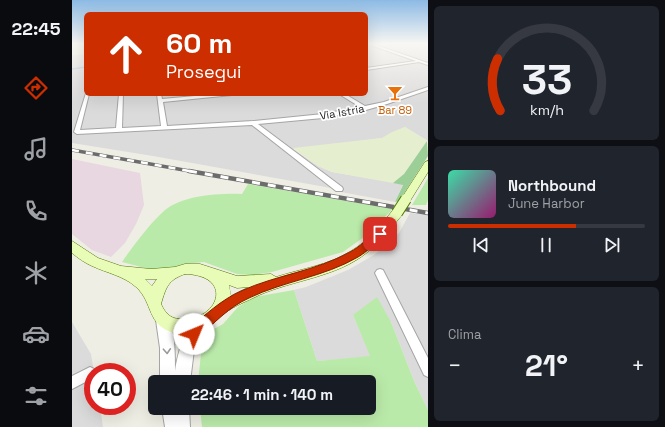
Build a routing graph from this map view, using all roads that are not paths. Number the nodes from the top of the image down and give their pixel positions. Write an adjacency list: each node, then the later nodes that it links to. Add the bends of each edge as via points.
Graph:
1 (405, 64): 2 (street)
2 (368, 69)
3 (428, 88): 11 (street, Via Istria)
4 (86, 96): 14 (street, Via Istria, via 77,132)
5 (121, 96): 14 (street)
6 (159, 96): 9 (street)
7 (199, 96): 9 (street); 10 (street)
8 (345, 96): 11 (street)
9 (160, 101): 13 (street)
10 (202, 104)
11 (366, 108): 12 (street, Via Istria, via 323,116)
12 (252, 123): 13 (street, Via Istria); 16 (street)
13 (164, 127): 14 (street, Via Istria)
14 (119, 130)
15 (428, 164): 22 (main road, bridge, via 397,213 380,234 355,254 323,269)
16 (339, 189)
17 (72, 246): 18 (main road, via 96,262)
18 (119, 271): 19 (main road, via 151,274); 23 (main road, via 141,283)
19 (174, 272): 21 (main road, via 192,268 205,270); 23 (main road, via 158,285 154,294)
20 (380, 273): 26 (street)
21 (216, 276): 22 (main road, via 237,282); 24 (main road, via 224,292 222,302)
22 (286, 279): 24 (main road, via 244,295)
23 (154, 304): 25 (main road, via 156,313)
24 (212, 316): 25 (main road, via 195,325 184,327); 28 (street, via 194,334 184,356)
25 (163, 320): 27 (street, one-way to 27)
26 (428, 371)
27 (168, 375)
28 (183, 375)
29 (84, 376): 30 (street)
30 (72, 383)
31 (171, 415): 33 (street)
32 (181, 415): 34 (street)
33 (174, 427)
34 (181, 427)

